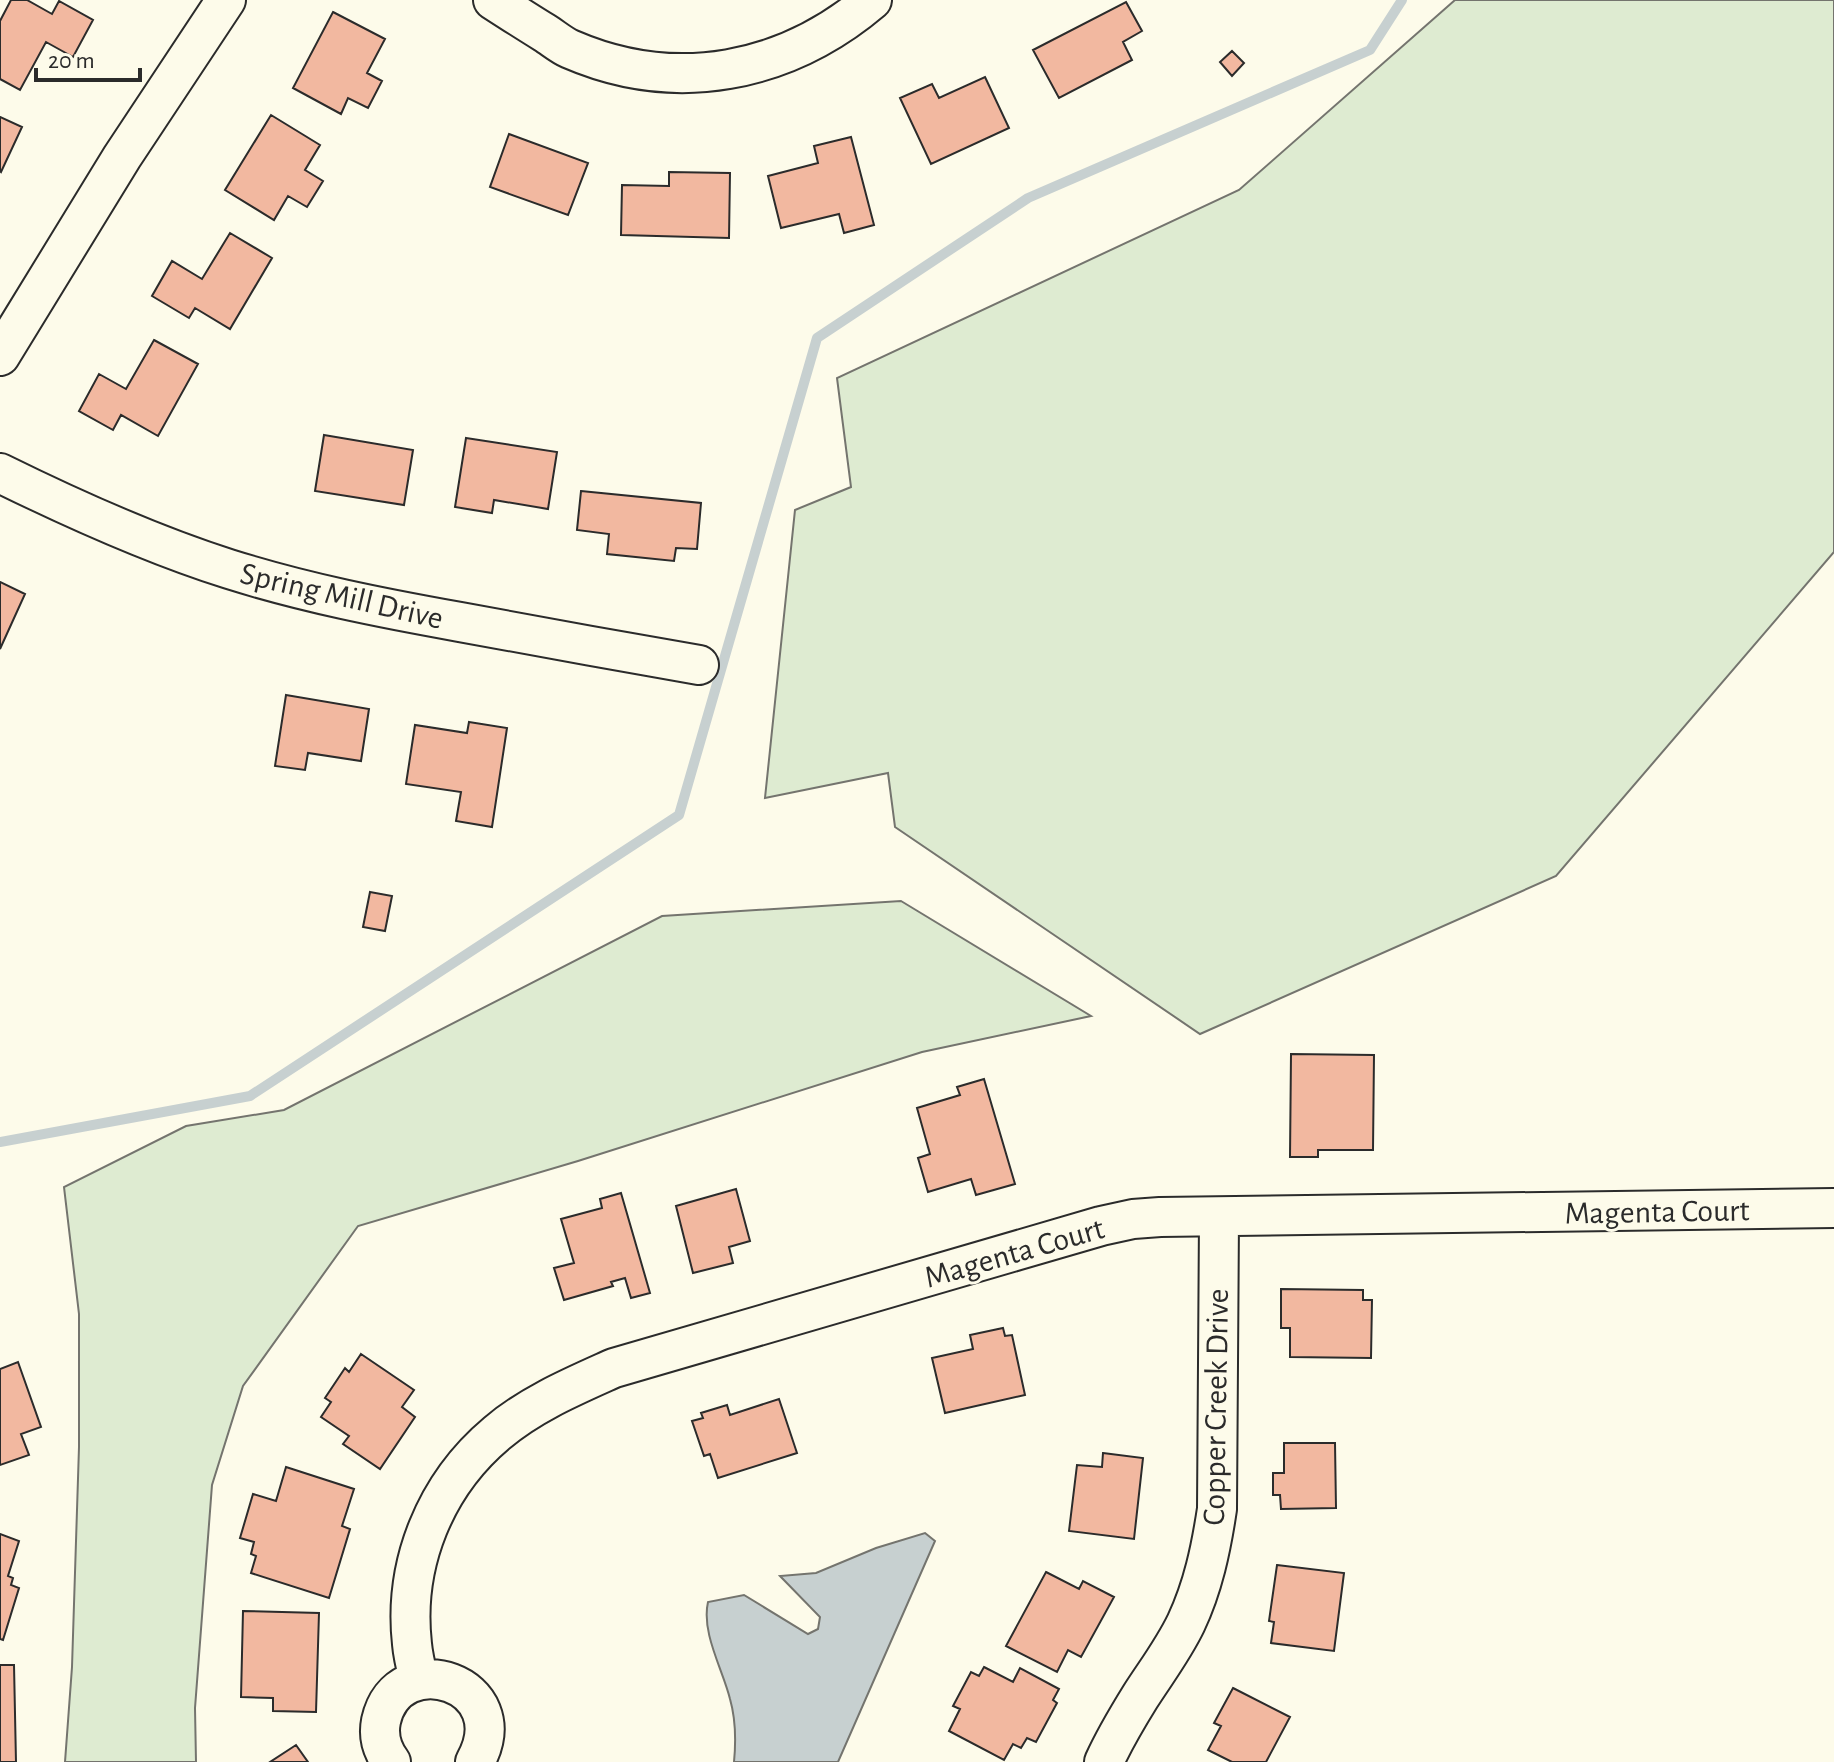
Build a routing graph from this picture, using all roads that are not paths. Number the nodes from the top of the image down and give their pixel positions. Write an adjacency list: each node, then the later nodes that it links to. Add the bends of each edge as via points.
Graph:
1 (226, 0): 4 (street)
2 (493, 0): 3 (street, via 568,48 641,70 679,73 753,65 788,53 831,31)
3 (872, 0)
4 (0, 356)
5 (0, 473): 6 (street, Spring Mill Drive, via 121,530 276,583 373,606)
6 (699, 665)
7 (1834, 1208): 8 (street, Magenta Court)
8 (1219, 1218): 9 (street, Magenta Court, via 1160,1217 1101,1226 614,1368 553,1396 473,1455 433,1514 420,1546 410,1613); 12 (street, Copper Creek Drive, via 1217,1509 1211,1548 1185,1624)
9 (419, 1680): 10 (street, via 404,1687 383,1712 381,1744); 11 (street, via 452,1682 477,1702 485,1733)
10 (391, 1762)
11 (475, 1762)
12 (1104, 1762)

